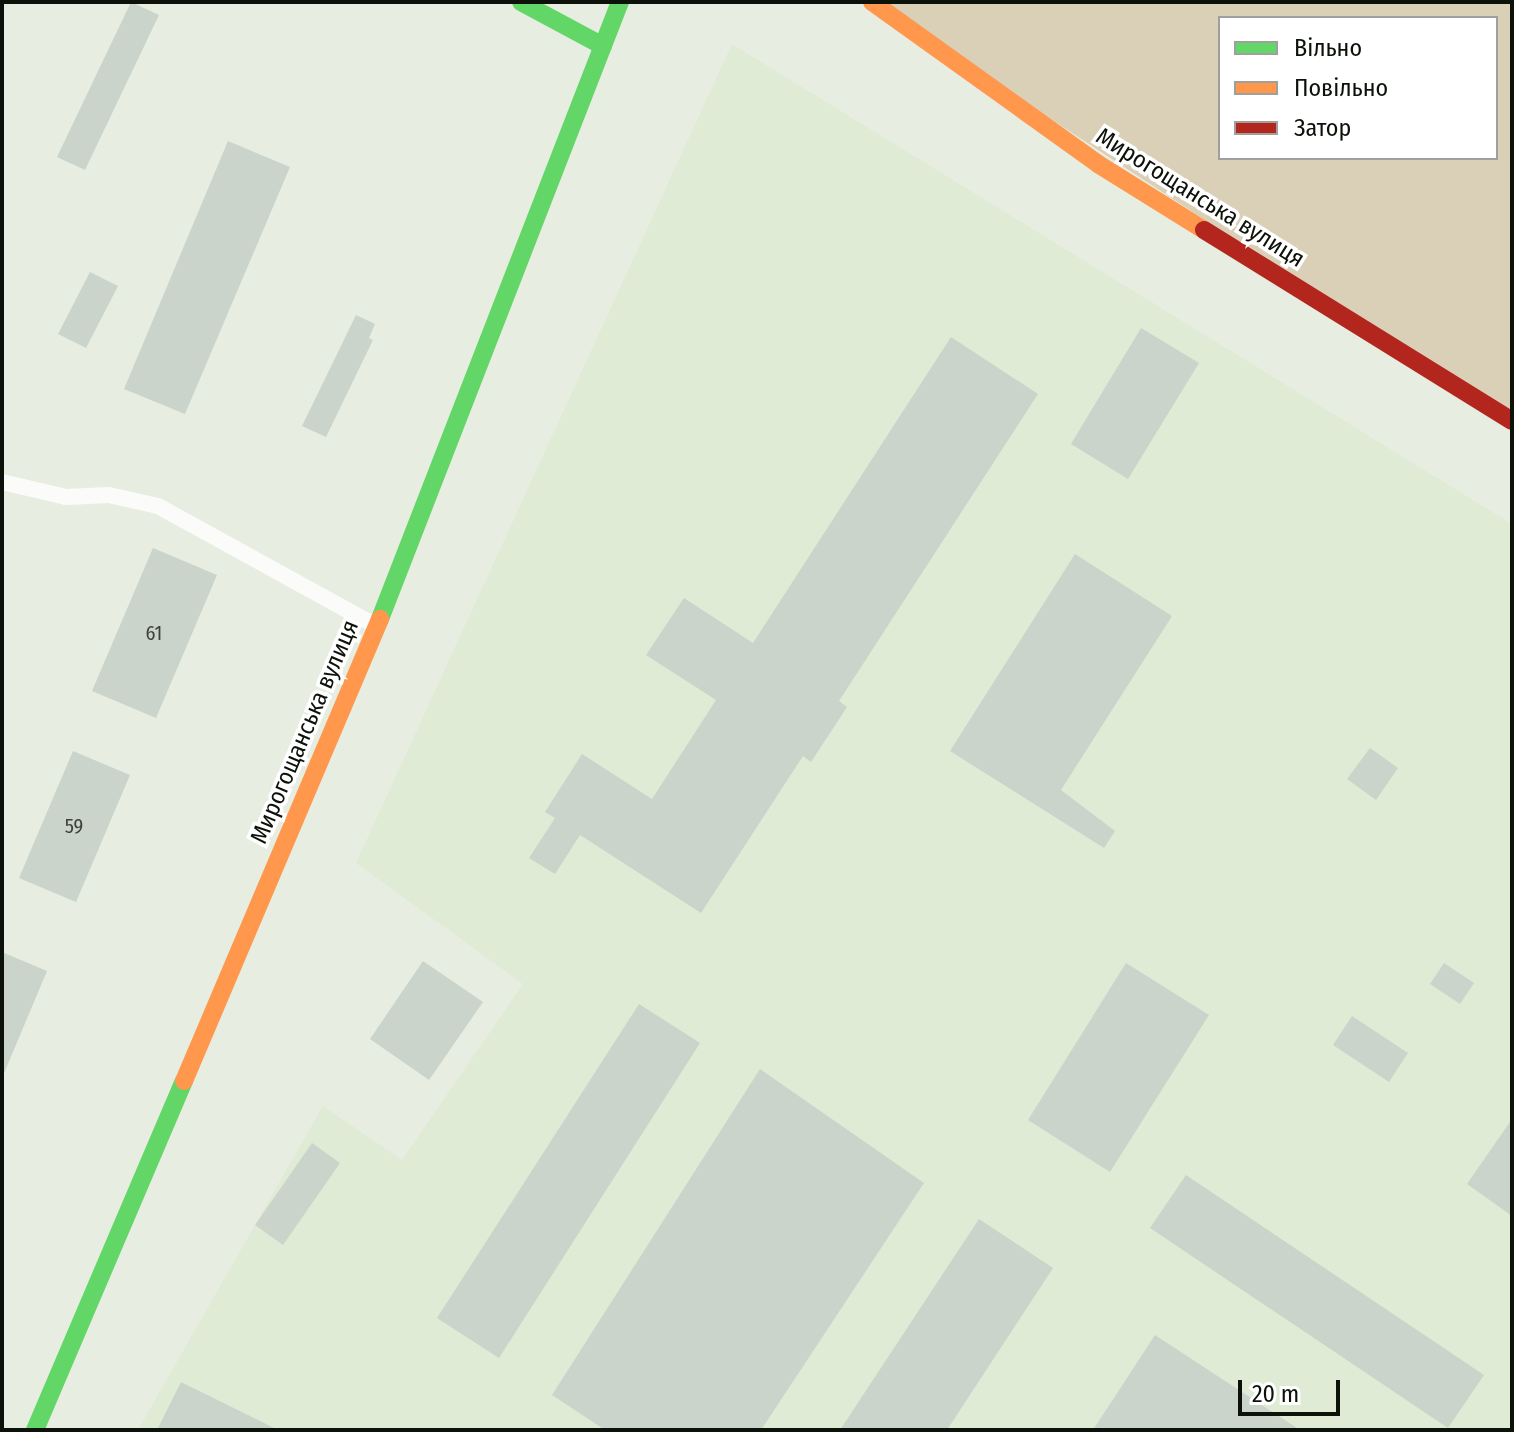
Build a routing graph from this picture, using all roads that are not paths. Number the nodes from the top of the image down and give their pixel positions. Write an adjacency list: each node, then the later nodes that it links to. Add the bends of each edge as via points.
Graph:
1 (521, 2): 4 (main road)
2 (620, 2): 4 (main road, Мирогощанська вулиця)
3 (872, 2): 5 (main road, Мирогощанська вулиця, via 1098,164)
4 (603, 46): 7 (main road, Мирогощанська вулиця)
5 (1512, 421)
6 (2, 482): 7 (lane, via 66,497 109,495 158,506)
7 (377, 626): 8 (main road, Мирогощанська вулиця)
8 (35, 1430)

